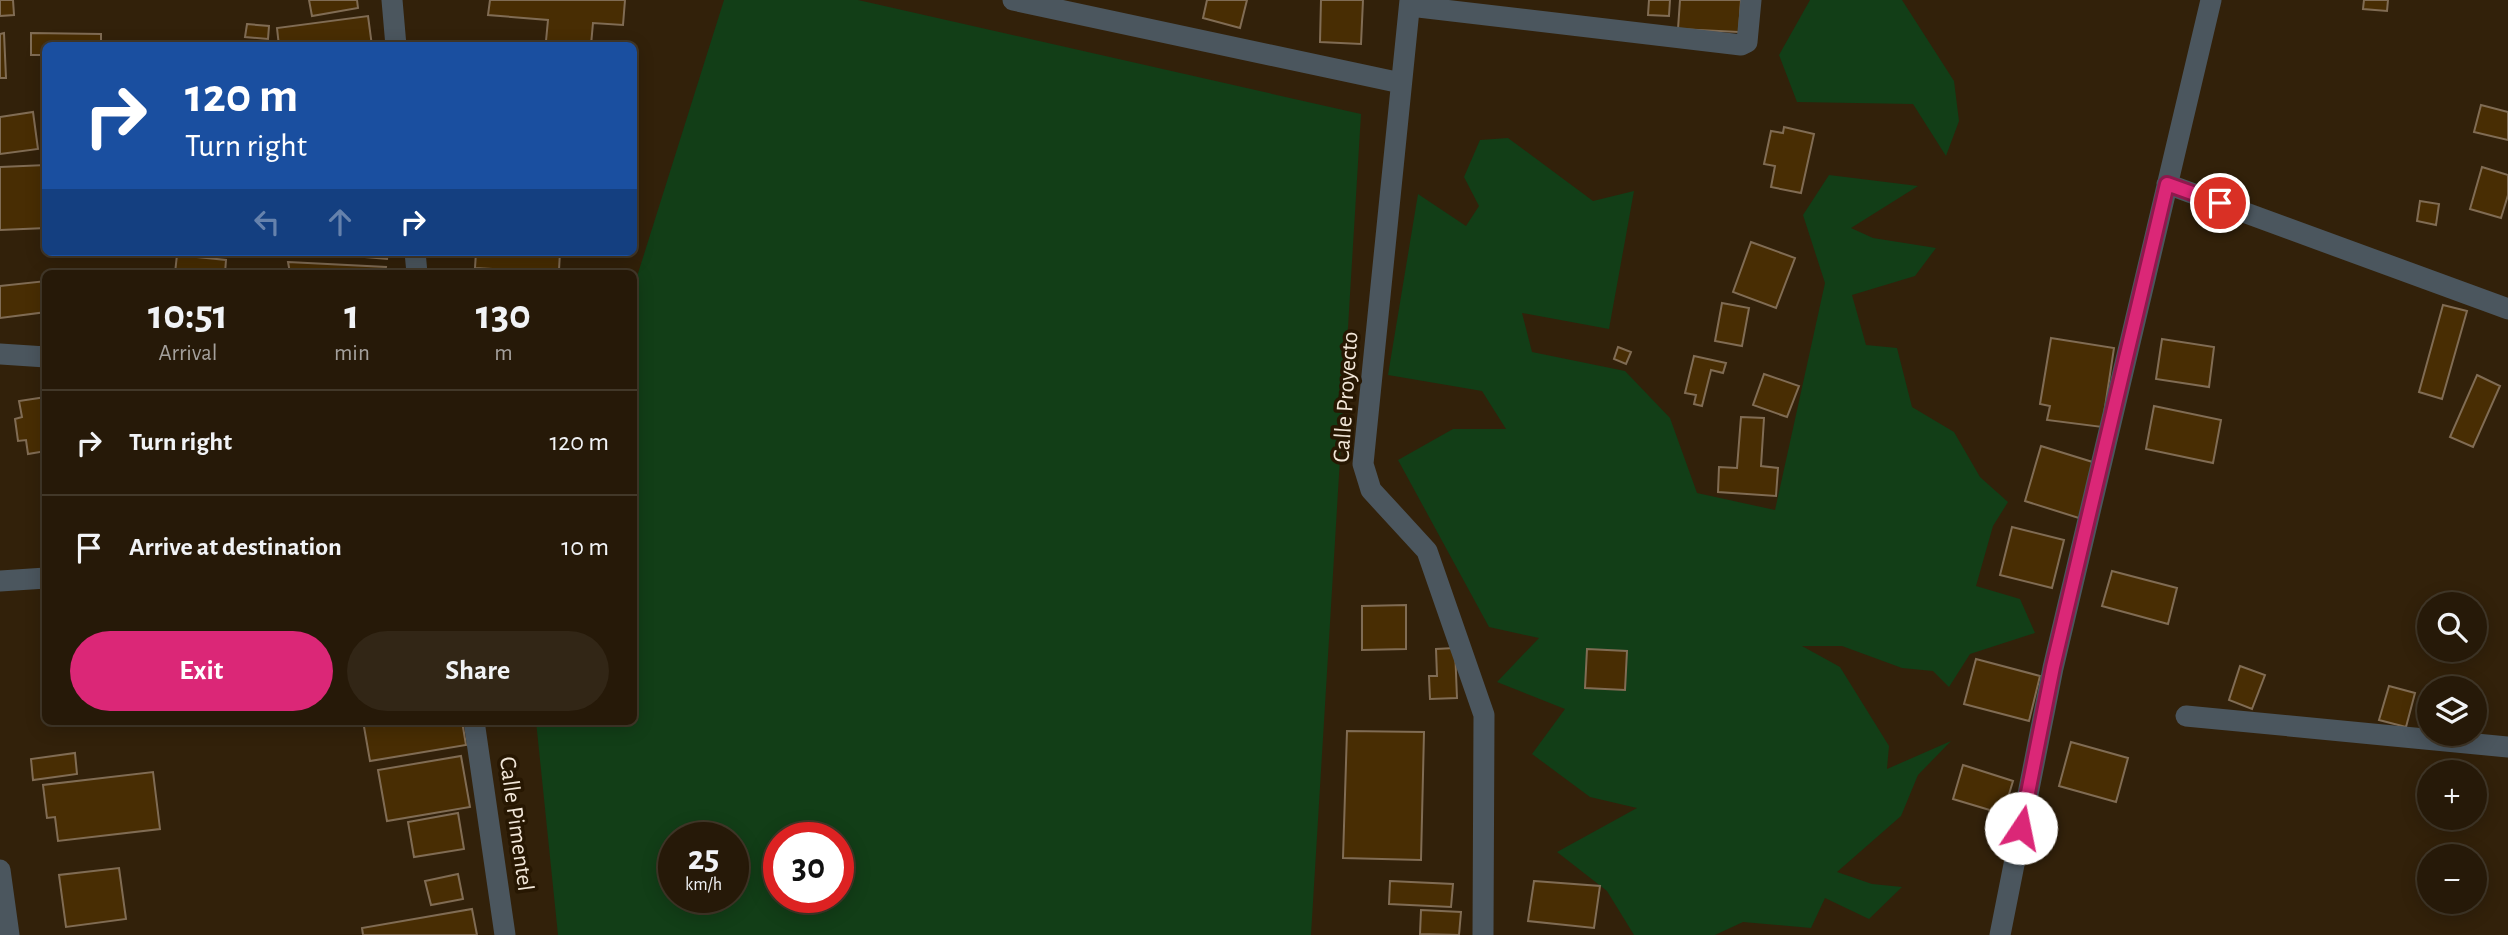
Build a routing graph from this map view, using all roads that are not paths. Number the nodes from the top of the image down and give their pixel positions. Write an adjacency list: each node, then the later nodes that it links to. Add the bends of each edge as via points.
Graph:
1 (392, 0): 6 (street)
2 (1013, 0): 7 (street)
3 (1751, 0): 5 (street, via 1749,34 1741,45)
4 (2211, 0): 8 (street)
5 (1410, 3): 7 (street, Calle Proyecto)
6 (396, 42)
7 (1401, 83): 20 (street, Calle Proyecto, via 1363,464 1371,490 1427,551 1484,715)
8 (2167, 184): 9 (street); 21 (street, via 2053,667)
9 (2508, 309)
10 (0, 354): 11 (street)
11 (42, 357)
12 (42, 578): 13 (street)
13 (0, 582)
14 (2186, 716): 16 (street)
15 (475, 725): 19 (street, Calle Pimentel)
16 (2508, 747)
17 (0, 870): 18 (street)
18 (9, 935)
19 (505, 935)
20 (1483, 935)
21 (2000, 935)

